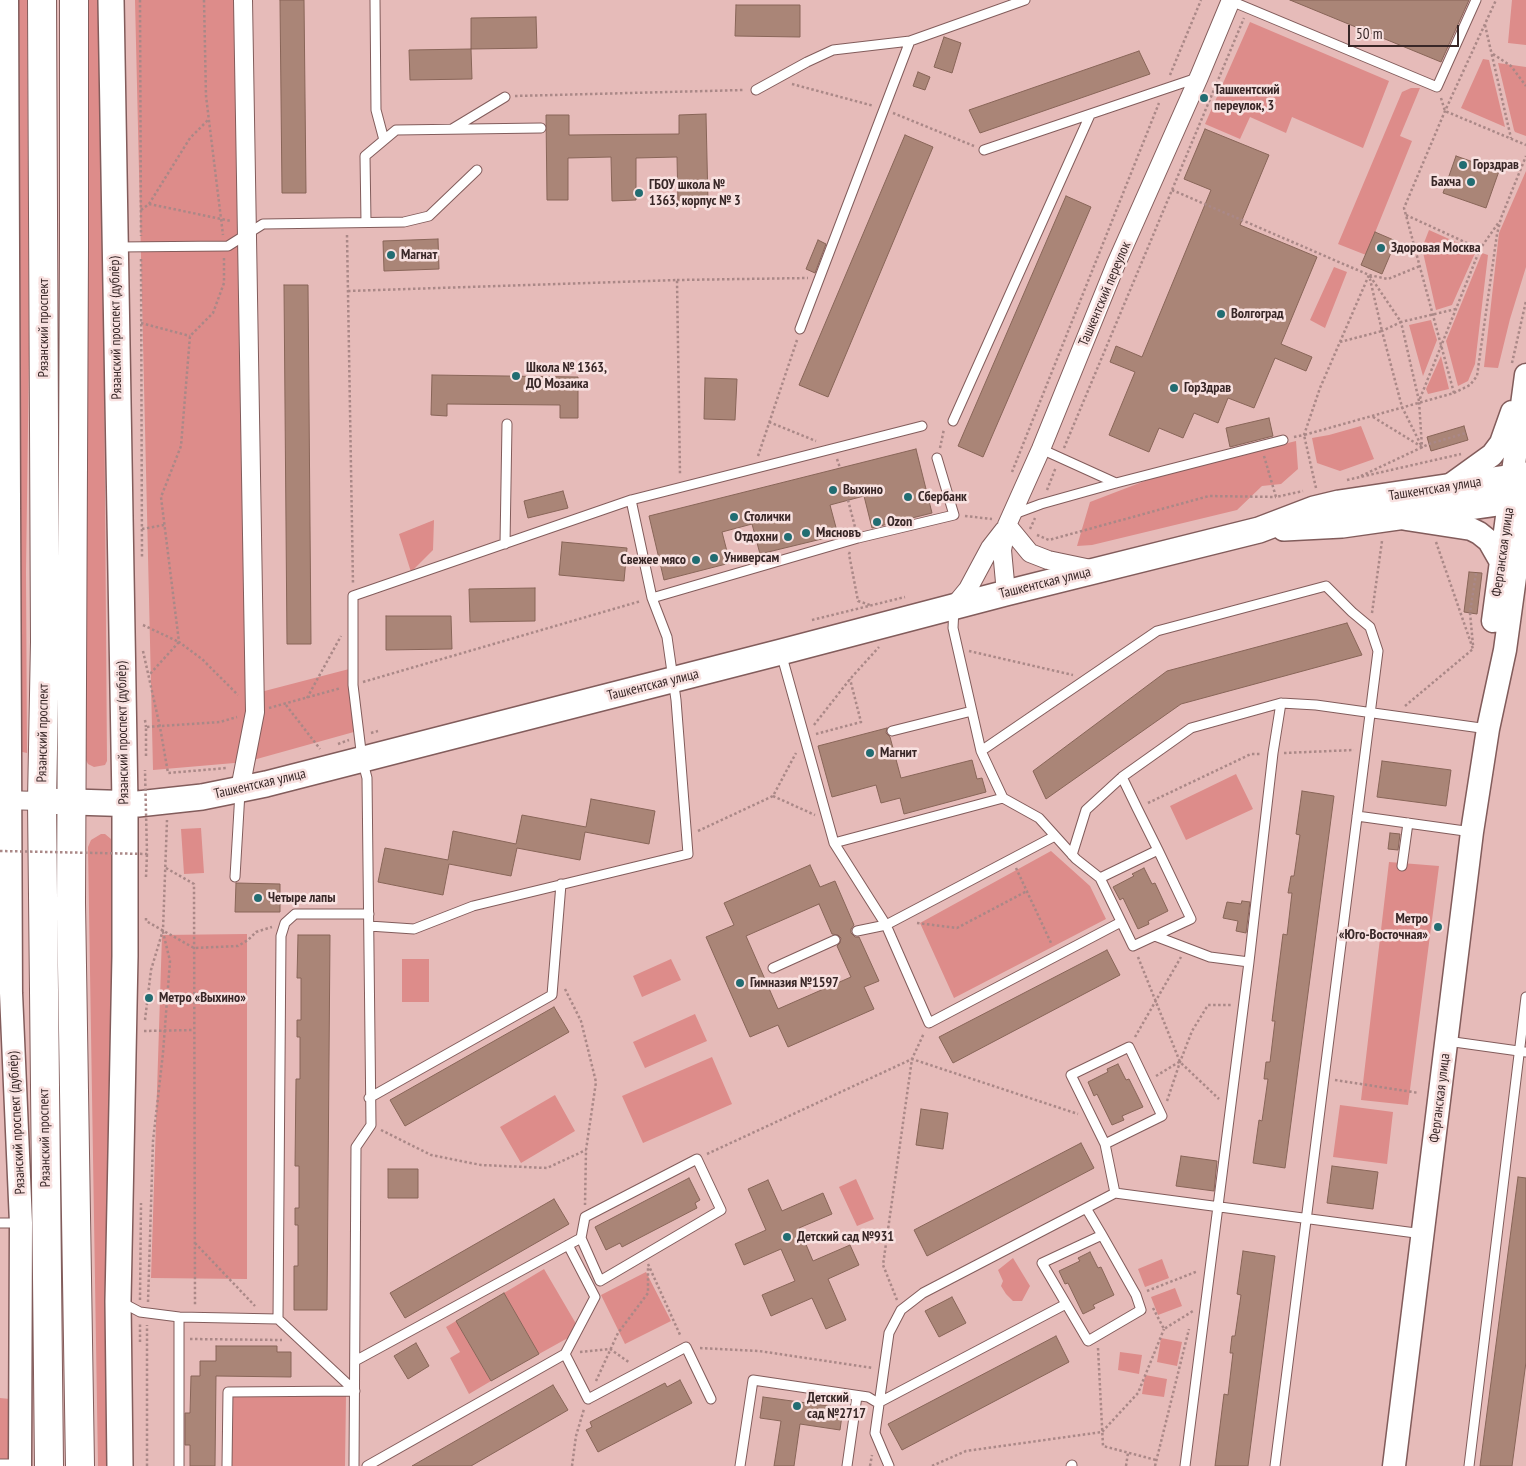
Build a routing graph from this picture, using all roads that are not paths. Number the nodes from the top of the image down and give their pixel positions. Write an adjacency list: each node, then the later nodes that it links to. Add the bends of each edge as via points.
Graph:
1 (7, 0): 18 (street, Рязанский проспект (дублёр))
2 (42, 0): 59 (main road, Рязанский проспект, via 45,642)
3 (74, 0): 60 (main road, Рязанский проспект)
4 (111, 0): 23 (main road, Рязанский проспект (дублёр))
5 (244, 0): 22 (street)
6 (375, 0): 17 (lane, via 376,110)
7 (1025, 0): 10 (lane)
8 (1231, 0): 9 (lane, via 1437,87); 11 (street, Ташкентский переулок)
9 (1476, 0)
10 (910, 41): 12 (lane, via 832,50); 24 (lane)
11 (1199, 77): 14 (lane); 30 (street, Ташкентский переулок, via 1116,264)
12 (756, 90)
13 (505, 97): 16 (lane)
14 (1090, 115): 19 (lane); 26 (lane)
15 (541, 128): 16 (lane)
16 (450, 130): 17 (lane, via 396,130)
17 (384, 140): 21 (lane, via 365,156)
18 (4, 149): 45 (street, Рязанский проспект (дублёр))
19 (984, 150)
20 (477, 170): 21 (lane, via 429,216 404,222)
21 (366, 222): 22 (lane, via 263,224)
22 (248, 228): 23 (lane, via 228,246); 56 (street, via 255,712)
23 (115, 247): 61 (main road, Рязанский проспект (дублёр))
24 (800, 329)
25 (1521, 371): 33 (street, via 1507,427 1498,448); 34 (street, Ферганская улица)
26 (954, 421)
27 (507, 424): 39 (lane)
28 (922, 426): 35 (lane)
29 (1283, 440): 32 (lane)
30 (1041, 449): 32 (lane); 37 (street, Ташкентский переулок)
31 (937, 458): 43 (lane, via 954,515 858,538)
32 (1116, 483): 37 (lane, via 1041,504)
33 (1449, 486): 34 (main road, Ташкентская улица); 38 (main road, Ташкентская улица, via 1314,509)
34 (1521, 491): 36 (main road, Ташкентская улица); 40 (street, Ферганская улица)
35 (631, 500): 39 (lane); 43 (lane)
36 (1395, 517): 38 (main road, Ташкентская улица, via 1342,525); 40 (street, via 1471,529 1480,533)
37 (1004, 521): 41 (street, via 1030,553); 42 (street, Ташкентский переулок, via 1002,550); 44 (street, via 982,567)
38 (1259, 530): 41 (main road, Ташкентская улица)
39 (505, 544): 54 (lane, via 353,596 353,685)
40 (1514, 565): 52 (street, Ферганская улица, via 1490,650)
41 (1098, 570): 42 (main road, Ташкентская улица)
42 (1006, 592): 44 (main road, Ташкентская улица)
43 (652, 598): 47 (lane, via 667,637)
44 (954, 606): 46 (main road, Ташкентская улица); 49 (lane, via 953,628)
45 (5, 631): 58 (street, Рязанский проспект (дублёр))
46 (781, 652): 47 (main road, Ташкентская улица); 66 (lane)
47 (673, 680): 54 (main road, Ташкентская улица); 72 (lane, via 688,854)
48 (1282, 703): 50 (lane); 55 (lane, via 1191,728); 80 (lane)
49 (972, 712): 51 (lane); 53 (lane)
50 (1370, 713): 52 (lane); 53 (lane, via 1378,651 1370,627 1326,586 1157,631); 62 (lane)
51 (892, 730)
52 (1488, 730): 64 (street, Ферганская улица)
53 (981, 751): 57 (lane)
54 (362, 759): 56 (main road, Ташкентская улица); 73 (lane, via 367,778)
55 (1122, 777): 67 (lane); 68 (lane, via 1086,810)
56 (240, 789): 61 (main road, Ташкентская улица, via 202,797); 70 (lane)
57 (1003, 798): 65 (lane, via 1039,818); 66 (lane)
58 (5, 801): 59 (street); 91 (street, Рязанский проспект (дублёр), via 11,994)
59 (42, 801): 60 (main road, Ташкентская улица); 107 (main road, Рязанский проспект)
60 (71, 802): 61 (main road, Ташкентская улица); 108 (main road, Рязанский проспект)
61 (125, 803): 96 (main road, Рязанский проспект (дублёр))
62 (1357, 816): 63 (lane); 90 (lane)
63 (1408, 823): 64 (lane); 69 (lane)
64 (1472, 832): 83 (street, Ферганская улица)
65 (1055, 836): 68 (lane); 75 (lane)
66 (834, 843): 75 (lane)
67 (1158, 850): 71 (lane); 78 (lane, via 1191,919)
68 (1072, 855): 71 (lane)
69 (1402, 866)
70 (234, 877)
71 (1100, 878): 74 (lane)
72 (562, 884): 76 (lane, via 473,906 414,929); 85 (lane, via 552,995)
73 (369, 914): 76 (lane); 99 (lane, via 296,914 285,923 281,936)
74 (1121, 922): 75 (lane, via 928,1023); 78 (lane, via 1134,946)
75 (886, 925): 77 (lane)
76 (369, 926): 85 (lane)
77 (857, 931)
78 (1155, 936): 80 (lane, via 1210,957)
79 (835, 940): 81 (lane)
80 (1249, 962): 88 (lane)
81 (773, 968)
82 (1526, 997): 84 (lane)
83 (1446, 1040): 84 (lane); 92 (street, Ферганская улица)
84 (1522, 1051): 120 (lane)
85 (370, 1098): 101 (lane, via 371,1125 356,1147)
86 (1105, 1144): 86 (lane, via 1071,1075 1129,1047 1162,1116); 87 (lane)
87 (1115, 1193): 88 (lane); 89 (lane)
88 (1218, 1206): 90 (lane); 117 (lane)
89 (1086, 1208): 93 (lane); 105 (lane, via 923,1293 901,1310 889,1333)
90 (1306, 1218): 92 (lane); 118 (lane)
91 (10, 1223): 106 (street, Рязанский проспект (дублёр))
92 (1424, 1234): 119 (street, Ферганская улица)
93 (1102, 1235): 97 (lane, via 1042,1263); 97 (lane, via 1141,1310 1088,1341)
94 (580, 1238): 94 (lane, via 585,1217 697,1159 721,1210 600,1281); 95 (lane)
95 (568, 1245): 100 (lane, via 595,1297); 101 (lane)
96 (118, 1301): 98 (lane, via 144,1313); 109 (main road, Рязанский проспект (дублёр))
97 (1066, 1304): 105 (lane)
98 (180, 1317): 99 (lane); 110 (lane)
99 (278, 1319): 102 (lane)
100 (565, 1354): 104 (lane, via 588,1399 686,1347); 113 (lane)
101 (355, 1361): 102 (lane)
102 (355, 1391): 111 (lane, via 228,1392); 112 (lane)
103 (857, 1396): 105 (lane); 114 (lane, via 752,1380); 115 (lane)
104 (711, 1399)
105 (878, 1402): 116 (lane, via 875,1433)
106 (13, 1465)
107 (49, 1466)
108 (80, 1466)
109 (120, 1466)
110 (179, 1466)
111 (227, 1466)
112 (354, 1466)
113 (368, 1466)
114 (740, 1466)
115 (847, 1466)
116 (889, 1466)
117 (1184, 1466)
118 (1275, 1466)
119 (1394, 1466)
120 (1469, 1466)

